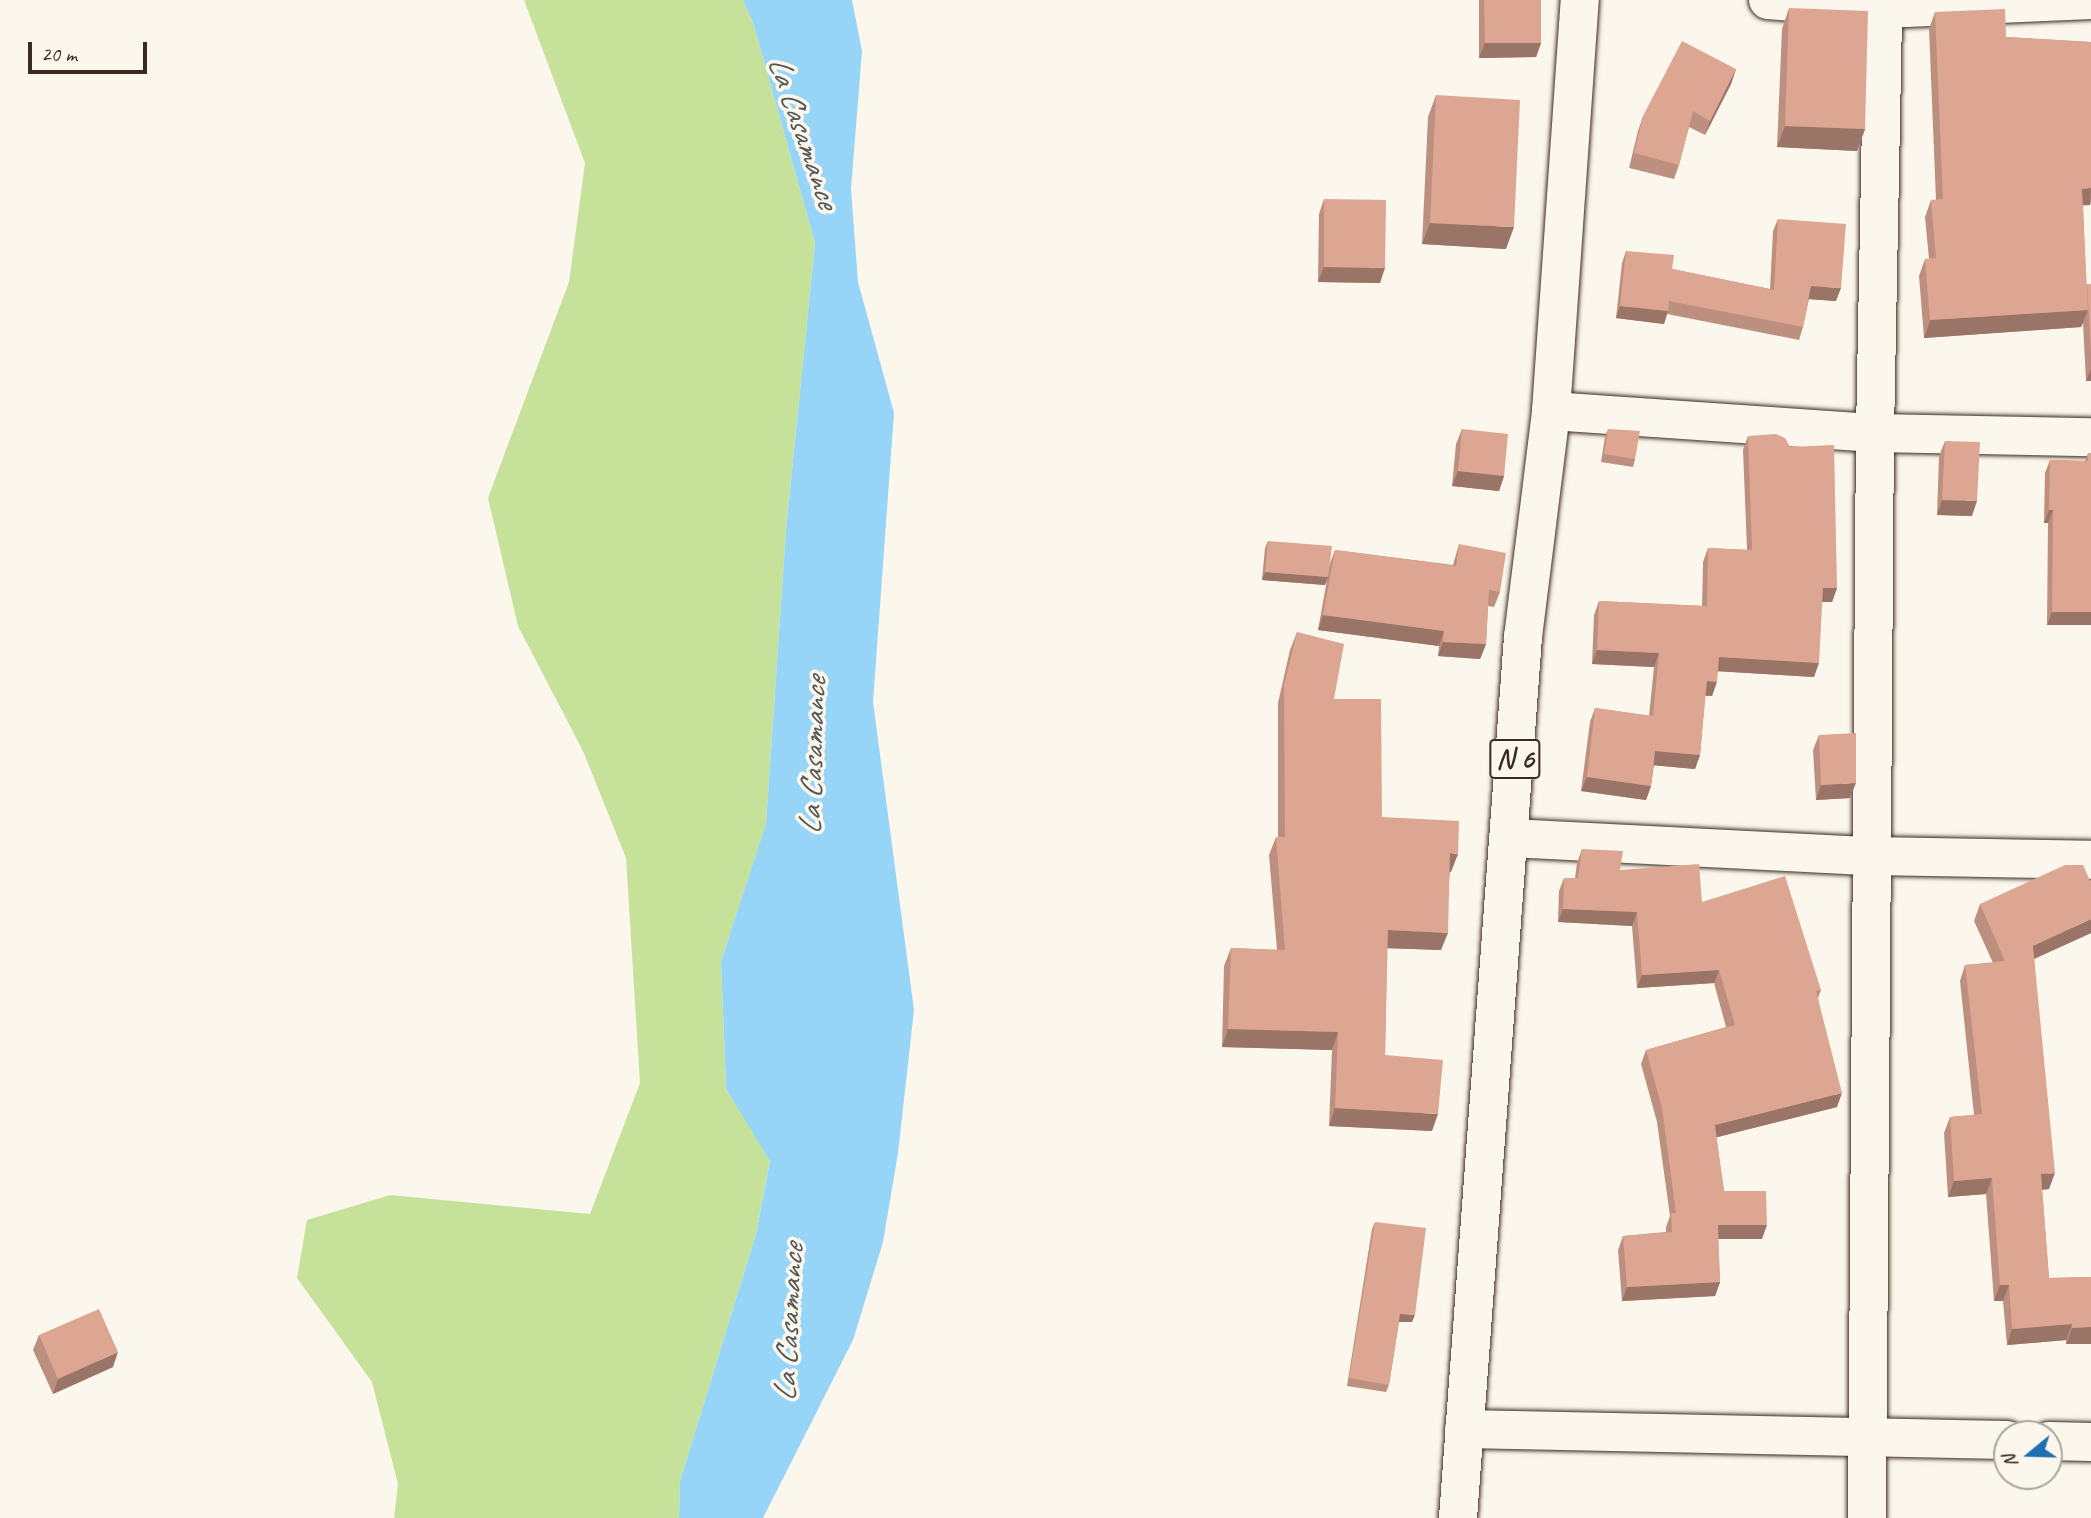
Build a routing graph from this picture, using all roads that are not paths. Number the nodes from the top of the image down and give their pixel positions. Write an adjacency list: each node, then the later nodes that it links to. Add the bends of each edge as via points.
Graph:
1 (1580, 0): 5 (street, N 6)
2 (1768, 0): 4 (street)
3 (2091, 0): 4 (street)
4 (1883, 4): 6 (street)
5 (1551, 411): 6 (street); 8 (street, N 6, via 1523,637)
6 (1875, 433): 7 (street); 9 (street)
7 (2091, 438)
8 (1510, 838): 9 (street); 11 (street, N 6)
9 (1871, 856): 10 (street); 12 (street)
10 (2091, 860)
11 (1464, 1429): 12 (street); 16 (street, N 6)
12 (1868, 1437): 13 (street); 17 (street)
13 (1993, 1440)
14 (2063, 1441): 15 (street)
15 (2091, 1442)
16 (1458, 1518)
17 (1867, 1518)

